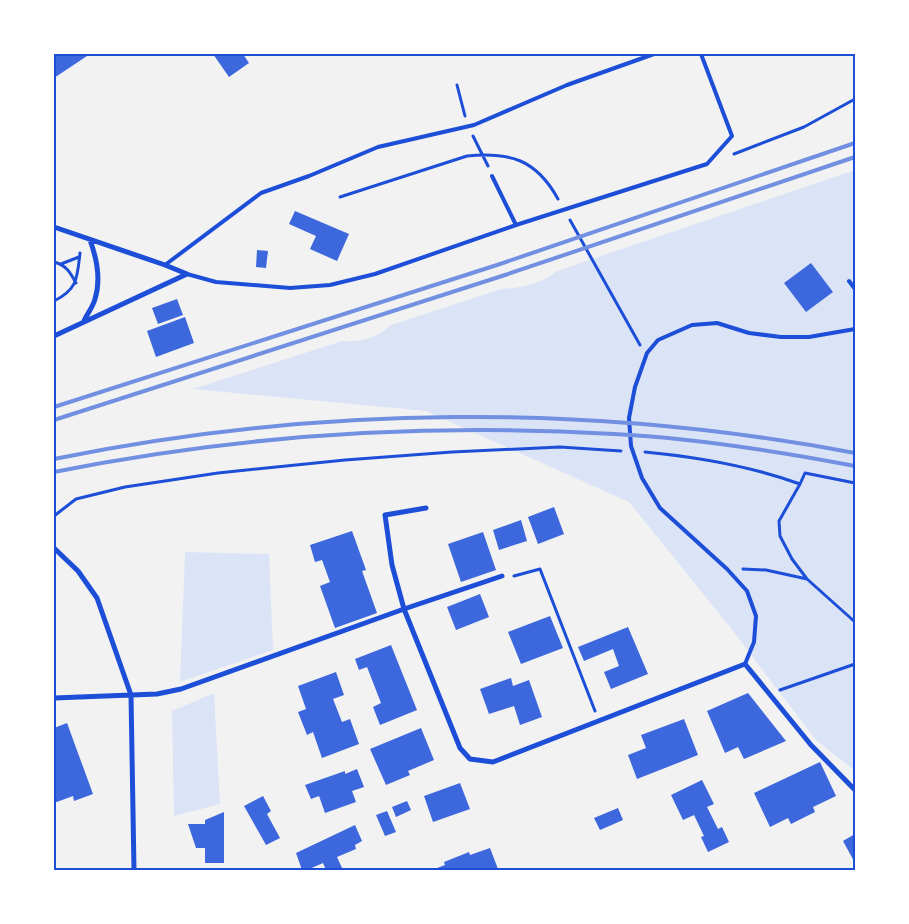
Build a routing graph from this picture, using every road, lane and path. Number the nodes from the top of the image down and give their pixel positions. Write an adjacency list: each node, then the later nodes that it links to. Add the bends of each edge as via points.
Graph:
1 (654, 54): 5 (lane, via 566,85)
2 (701, 54): 11 (lane, via 732,136 707,164)
3 (457, 85): 5 (path)
4 (855, 99): 6 (path, via 804,127)
5 (468, 126): 7 (path); 18 (lane, via 378,146 261,193)
6 (733, 154)
7 (492, 176): 11 (lane)
8 (340, 197): 9 (path, via 466,156 486,154 520,160 552,187)
9 (561, 204)
10 (566, 212): 27 (path, via 637,341)
11 (516, 225): 19 (lane, via 375,274 330,285 290,288 249,285 216,282)
12 (54, 227): 13 (street)
13 (82, 237): 14 (street); 15 (path)
14 (90, 240): 18 (street); 24 (street, via 98,270 95,300)
15 (80, 257): 17 (path); 21 (path)
16 (54, 262): 17 (path)
17 (61, 264): 21 (path)
18 (165, 265): 19 (street)
19 (187, 274): 24 (street)
20 (849, 281): 22 (lane)
21 (76, 283): 23 (path, via 65,296)
22 (855, 289)
23 (54, 301)
24 (84, 322): 26 (street)
25 (855, 328): 27 (lane, via 810,337 781,337 749,332 718,322 707,323 692,325 658,340)
26 (54, 336)
27 (647, 353): 35 (lane, via 629,418 631,446 642,478 660,508)
28 (624, 451): 33 (path, via 560,447 452,452 218,473 125,487 76,499)
29 (642, 452): 31 (path, via 689,456 774,474)
30 (855, 483): 31 (path, via 805,473)
31 (800, 484): 37 (path, via 779,521 780,536)
32 (426, 508): 38 (street, via 384,515 392,566)
33 (54, 516)
34 (54, 548): 43 (street, via 78,571 97,598)
35 (727, 569): 37 (path, via 766,570); 40 (lane, via 747,591 756,616 754,642)
36 (502, 576): 38 (street); 45 (path, via 540,569)
37 (806, 579): 39 (path)
38 (404, 609): 43 (street, via 181,689); 45 (street, via 460,748 470,759 493,762)
39 (855, 622)
40 (745, 664): 42 (street); 45 (street)
41 (855, 664): 42 (path)
42 (769, 694): 46 (street, via 811,745)
43 (131, 695): 44 (street); 47 (street)
44 (54, 698)
45 (599, 720)
46 (855, 790)
47 (134, 870)

